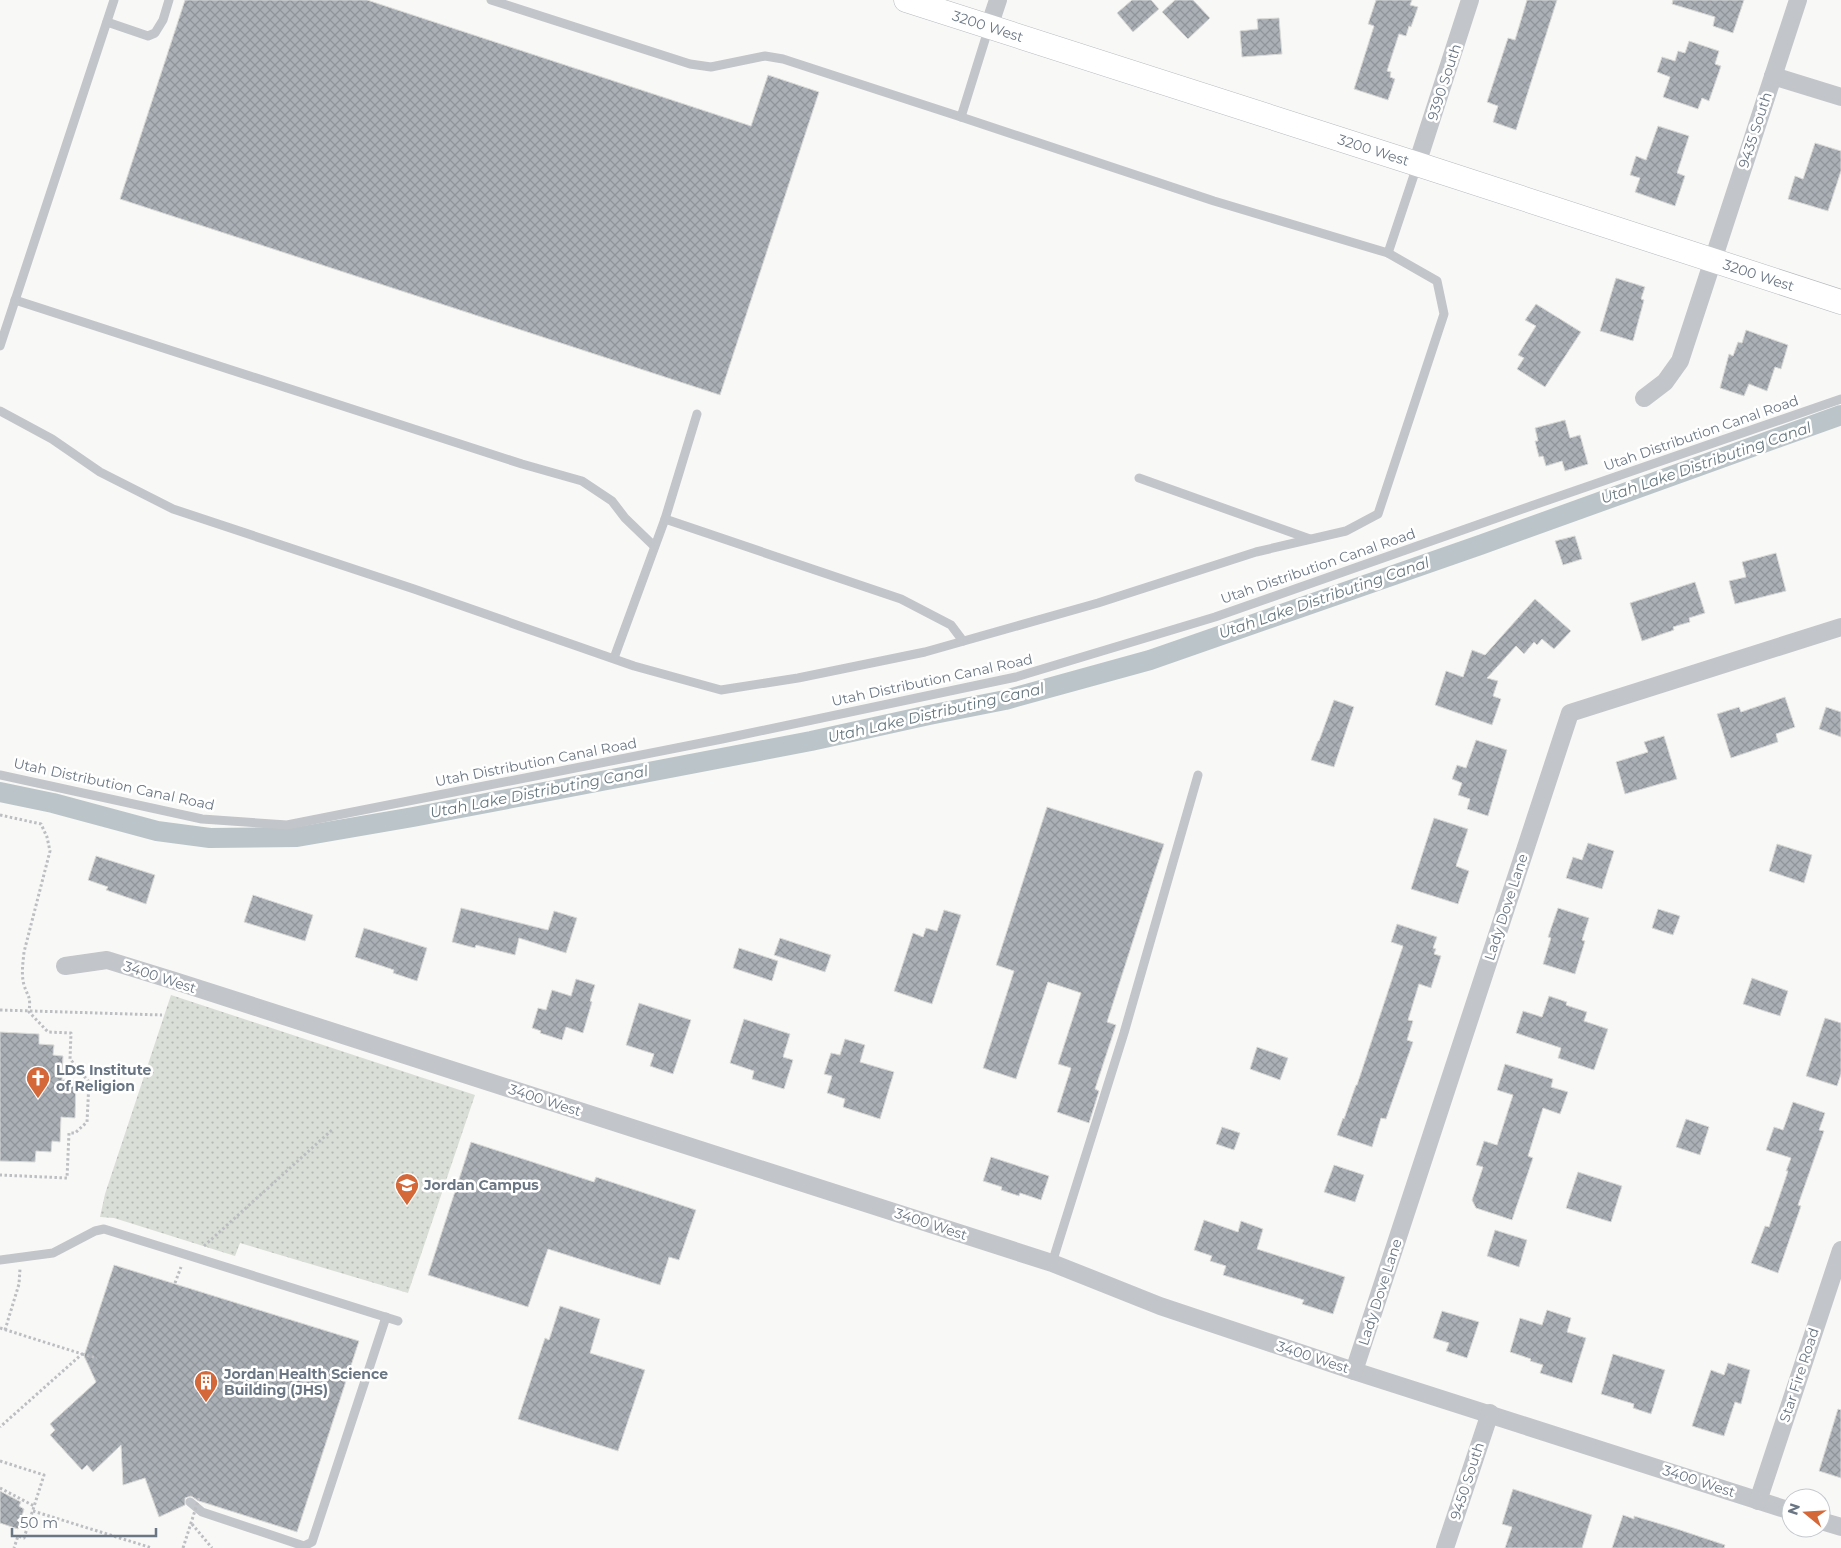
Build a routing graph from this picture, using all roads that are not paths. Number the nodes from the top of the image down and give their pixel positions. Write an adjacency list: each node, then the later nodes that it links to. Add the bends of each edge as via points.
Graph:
1 (114, 0): 8 (lane)
2 (170, 0): 8 (lane, via 156,33 148,36)
3 (491, 0): 12 (lane, via 690,64 711,67 765,56)
4 (906, 0): 9 (street, 3200 West)
5 (998, 0): 9 (street)
6 (1470, 0): 13 (street, 9390 South)
7 (1798, 0): 10 (street, 9435 South)
8 (107, 22): 16 (lane)
9 (989, 27): 12 (lane); 13 (street, 3200 West)
10 (1773, 76): 11 (street); 15 (street, 9435 South)
11 (1841, 98)
12 (960, 117): 14 (lane, via 1214,201)
13 (1417, 164): 14 (lane); 15 (street, 3200 West)
14 (1388, 253): 25 (lane, via 1437,281 1444,314 1378,514 1346,531)
15 (1713, 260): 17 (street, 3200 West); 19 (street, 9435 South, via 1680,361 1665,382)
16 (15, 300): 18 (lane); 26 (lane, via 582,481 612,501)
17 (1841, 302)
18 (0, 346)
19 (1644, 398)
20 (1841, 399): 30 (lane, Utah Distribution Canal Road, via 1215,617 1016,677 732,737 287,825 202,819)
21 (0, 410): 29 (lane, via 52,439 100,472 174,509)
22 (698, 414): 24 (lane)
23 (1140, 478): 25 (lane)
24 (664, 519): 26 (lane); 28 (lane, via 901,599 951,625)
25 (1310, 540): 28 (lane, via 1256,552 1098,603)
26 (654, 546): 29 (lane)
27 (1841, 627): 38 (street, Lady Dove Lane, via 1570,713)
28 (963, 641): 29 (lane, via 798,678 721,690)
29 (614, 658)
30 (0, 775)
31 (1198, 775): 35 (lane, via 1124,1033)
32 (65, 966): 35 (street, 3400 West, via 107,960)
33 (1841, 1250): 40 (street, Star Fire Road)
34 (0, 1260): 36 (lane, via 53,1253 104,1229)
35 (1052, 1263): 38 (street, 3400 West, via 1160,1306)
36 (386, 1316): 37 (lane); 41 (lane, via 312,1542 304,1546 202,1512)
37 (398, 1321)
38 (1354, 1371): 39 (street, 3400 West)
39 (1490, 1414): 40 (street, 3400 West); 43 (street, 9450 South)
40 (1758, 1501): 42 (street, 3400 West)
41 (190, 1502)
42 (1781, 1508)
43 (1445, 1548)

